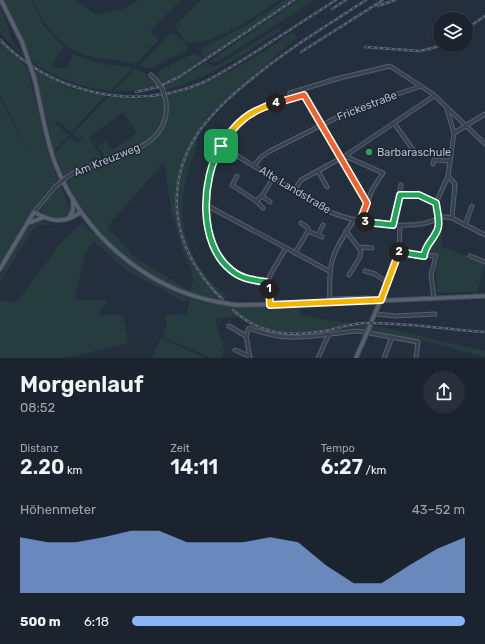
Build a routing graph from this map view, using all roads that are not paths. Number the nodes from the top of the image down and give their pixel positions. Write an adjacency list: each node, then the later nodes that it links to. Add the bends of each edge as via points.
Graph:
1 (1, 0): 33 (main road, bridge, via 22,42 34,77 55,161)
2 (151, 75): 41 (street, Am Kreuzweg, bridge, via 163,90 166,102 166,113 161,129 147,144 136,150 98,162 67,177 44,198)
3 (421, 86): 4 (street, via 388,66); 6 (street); 11 (street, Frickestraße, via 360,106)
4 (302, 89): 5 (street); 7 (street, via 290,93)
5 (304, 95): 7 (street); 11 (street)
6 (434, 96): 8 (street); 10 (street)
7 (290, 99): 15 (street, via 250,113 241,120)
8 (446, 107): 12 (street); 13 (street)
9 (485, 114): 12 (street)
10 (394, 123): 16 (street); 18 (street)
11 (322, 125): 19 (street); 23 (street, Frickestraße, via 270,151)
12 (467, 126): 13 (street); 14 (street)
13 (454, 133): 21 (street)
14 (485, 144)
15 (221, 146): 23 (street, Alte Landstraße); 38 (street, via 211,171)
16 (414, 151)
17 (440, 155): 20 (street)
18 (345, 156): 19 (street); 36 (street, via 383,173)
19 (342, 158): 24 (street); 36 (street)
20 (440, 160): 21 (street); 22 (street, via 434,160)
21 (450, 161): 26 (street)
22 (433, 164)
23 (254, 166): 27 (street, Alte Landstraße)
24 (318, 170): 29 (street); 30 (street, via 301,180)
25 (237, 176): 34 (street, via 232,185)
26 (448, 176): 37 (street); 45 (street, via 455,184)
27 (273, 178): 30 (street, Alte Landstraße); 32 (street)
28 (401, 185): 31 (street)
29 (327, 187)
30 (294, 191): 47 (street, Alte Landstraße, via 329,212)
31 (400, 195): 37 (street, via 419,195); 52 (street)
32 (262, 196): 34 (street); 35 (street)
33 (73, 198): 42 (main road); 46 (main road, via 73,210)
34 (256, 201): 40 (street)
35 (270, 202)
36 (367, 203): 48 (street)
37 (436, 203): 43 (street)
38 (206, 205): 61 (street); 73 (street, via 210,233 224,262 243,277)
39 (472, 206): 54 (street)
40 (263, 208)
41 (34, 212): 44 (main road); 50 (main road)
42 (81, 212): 46 (main road); 80 (main road, bridge, via 119,254 156,280 184,293 218,302)
43 (438, 217): 45 (street, Alte Landstraße); 53 (street, Alte Landstraße, via 422,223); 65 (street, via 438,230 424,248)
44 (44, 218): 46 (main road, via 52,221); 50 (main road)
45 (452, 218): 54 (street, Alte Landstraße)
46 (69, 219)
47 (354, 220): 48 (street, Alte Landstraße); 56 (street)
48 (360, 221): 52 (street, Alte Landstraße)
49 (301, 223): 55 (street)
50 (26, 224): 68 (main road)
51 (323, 225): 57 (street)
52 (393, 225): 53 (street, Alte Landstraße)
53 (400, 225): 63 (street)
54 (465, 225): 58 (street, Alte Landstraße)
55 (308, 231): 57 (street); 64 (street)
56 (346, 231): 60 (street); 69 (street, via 338,244)
57 (318, 235): 59 (street)
58 (485, 235)
59 (322, 237)
60 (358, 247): 62 (street); 71 (street, via 361,251 357,264)
61 (286, 248): 64 (street); 72 (street)
62 (372, 248)
63 (399, 252): 65 (street); 74 (street)
64 (295, 253): 69 (street)
65 (424, 256): 77 (street, via 436,256 431,275)
66 (470, 256): 67 (street)
67 (485, 262)
68 (0, 269)
69 (329, 271): 79 (street)
70 (365, 271): 74 (street)
71 (349, 275)
72 (269, 278): 73 (street); 75 (street)
73 (262, 281): 75 (street)
74 (388, 283): 78 (street)
75 (268, 284): 80 (street)
76 (485, 296): 77 (main road)
77 (434, 298): 78 (main road)
78 (381, 300): 79 (main road); 81 (main road)
79 (330, 301): 80 (main road)
80 (270, 305)
81 (376, 314): 82 (street); 83 (main road)
82 (435, 314)
83 (372, 320)
84 (229, 326): 88 (street)
85 (370, 326): 86 (main road)
86 (366, 333): 87 (street, via 356,331); 89 (street); 93 (main road)
87 (329, 334): 88 (street, via 280,338 249,328); 92 (street)
88 (246, 336): 91 (street)
89 (392, 337): 94 (street); 95 (street, via 418,342)
90 (235, 350): 91 (street)
91 (250, 357)
92 (318, 358)
93 (356, 358)
94 (384, 358)
95 (416, 358)

